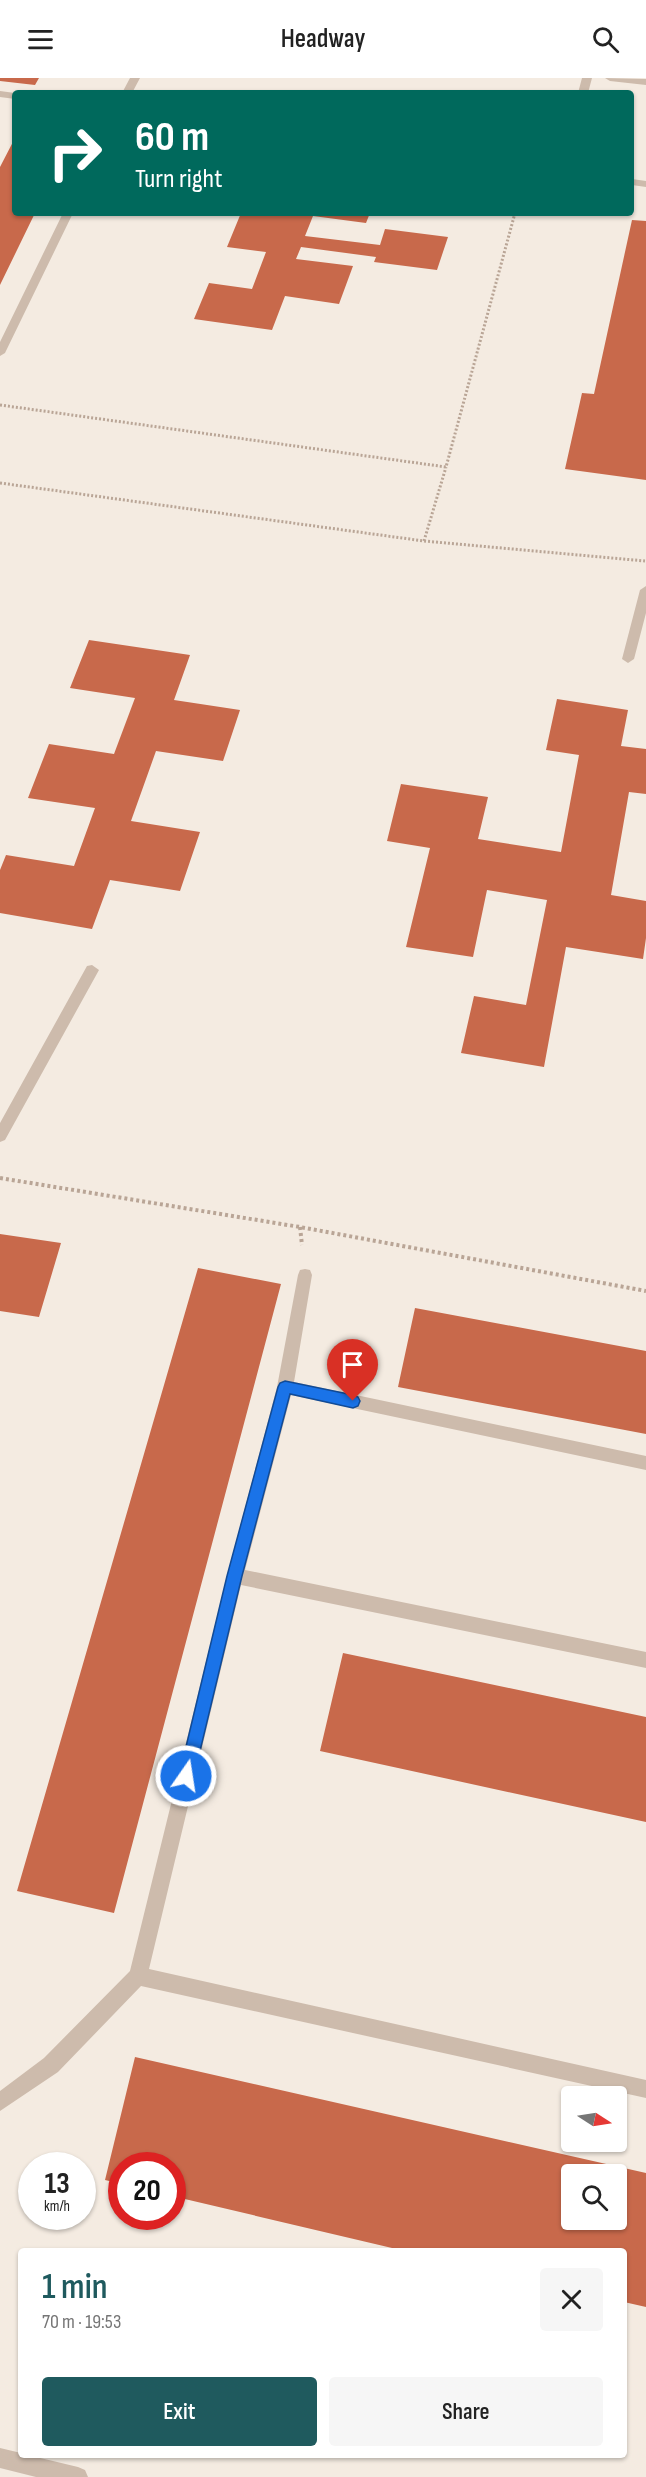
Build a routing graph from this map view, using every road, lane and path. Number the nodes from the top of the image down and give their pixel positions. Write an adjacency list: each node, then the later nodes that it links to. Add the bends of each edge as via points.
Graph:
1 (610, 78): 2 (street)
2 (646, 82)
3 (67, 216): 5 (street)
4 (514, 216): 7 (path)
5 (0, 353)
6 (0, 405): 7 (path)
7 (446, 467): 9 (path)
8 (0, 483): 9 (path)
9 (424, 541): 10 (path)
10 (646, 561)
11 (646, 590): 12 (street)
12 (628, 659)
13 (92, 970): 14 (street)
14 (0, 1136)
15 (0, 1178): 17 (path, via 300,1227)
16 (305, 1275): 18 (street)
17 (646, 1291)
18 (285, 1387): 19 (street); 20 (street)
19 (646, 1463)
20 (235, 1576): 21 (street); 22 (street)
21 (646, 1660)
22 (138, 1976): 23 (street); 24 (street, via 51,2065)
23 (646, 2089)
24 (0, 2102)
25 (0, 2458): 26 (street)
26 (78, 2477)

